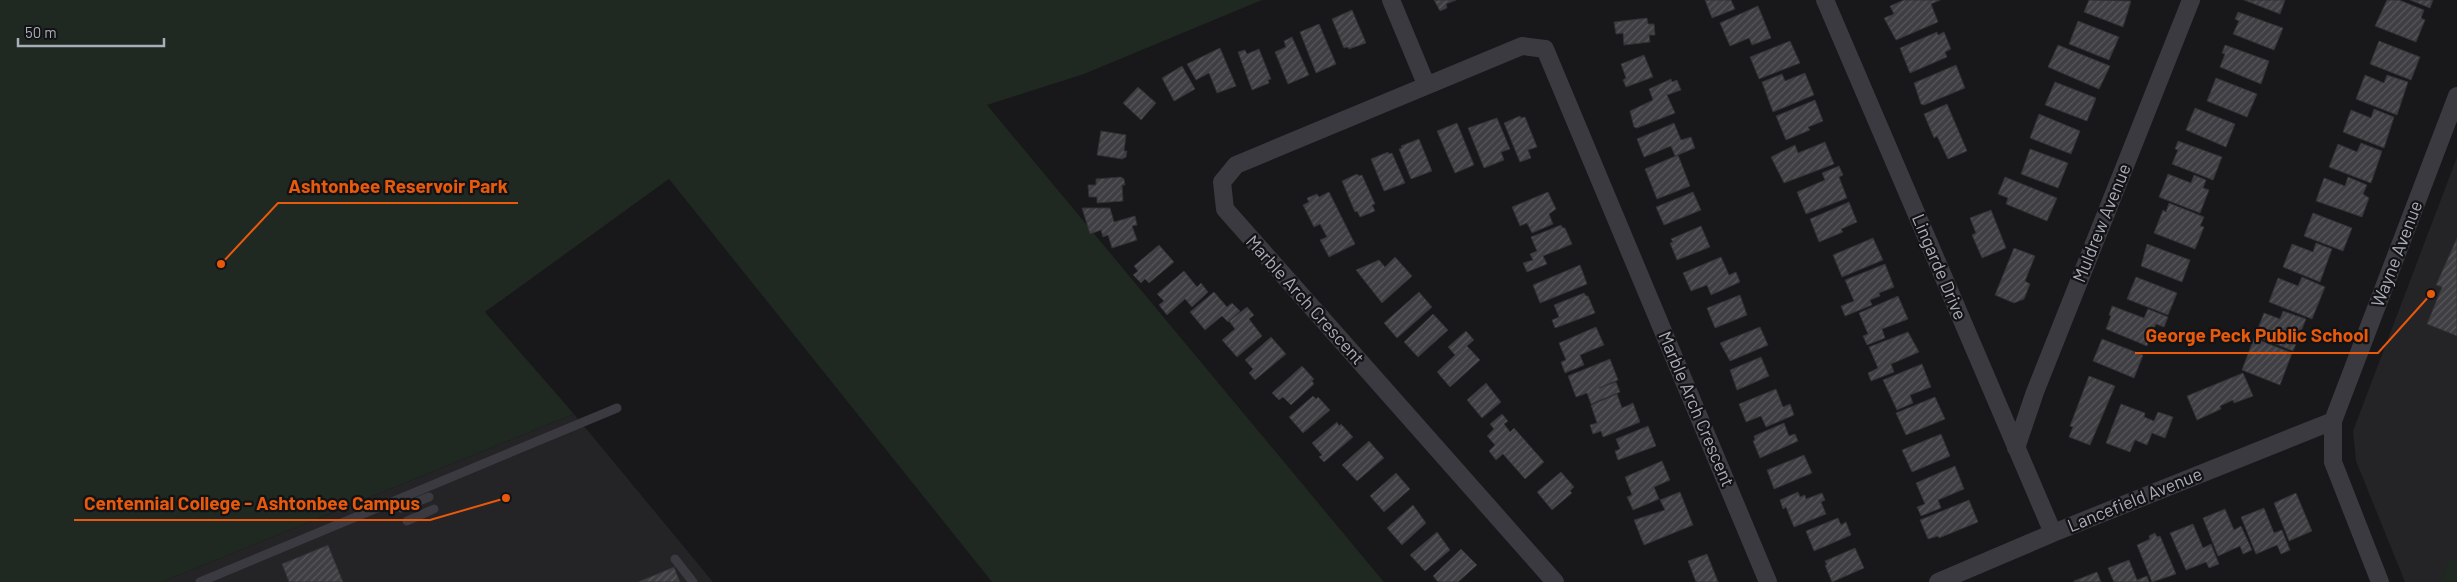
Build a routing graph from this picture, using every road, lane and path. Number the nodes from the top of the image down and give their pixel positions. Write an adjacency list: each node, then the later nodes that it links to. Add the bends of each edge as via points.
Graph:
1 (1391, 0): 4 (street)
2 (1826, 0): 8 (street, Lingarde Drive)
3 (2191, 0): 8 (street, Muldrew Avenue, via 2035,392)
4 (1426, 84): 15 (street, Marble Arch Crescent, via 1236,165 1222,182 1225,209); 16 (street, Marble Arch Crescent, via 1522,46 1545,48)
5 (2457, 96): 7 (street, Wayne Avenue)
6 (618, 408): 13 (lane, via 427,493)
7 (2333, 421): 11 (street, Lancefield Avenue); 18 (street, Wayne Avenue, via 2333,462)
8 (2016, 448): 11 (street, Lingarde Drive)
9 (434, 509): 10 (lane)
10 (406, 521)
11 (2053, 533): 17 (street, Lancefield Avenue)
12 (676, 560): 14 (lane)
13 (200, 582)
14 (693, 582)
15 (1555, 582)
16 (1768, 582)
17 (1938, 582)
18 (2380, 582)

